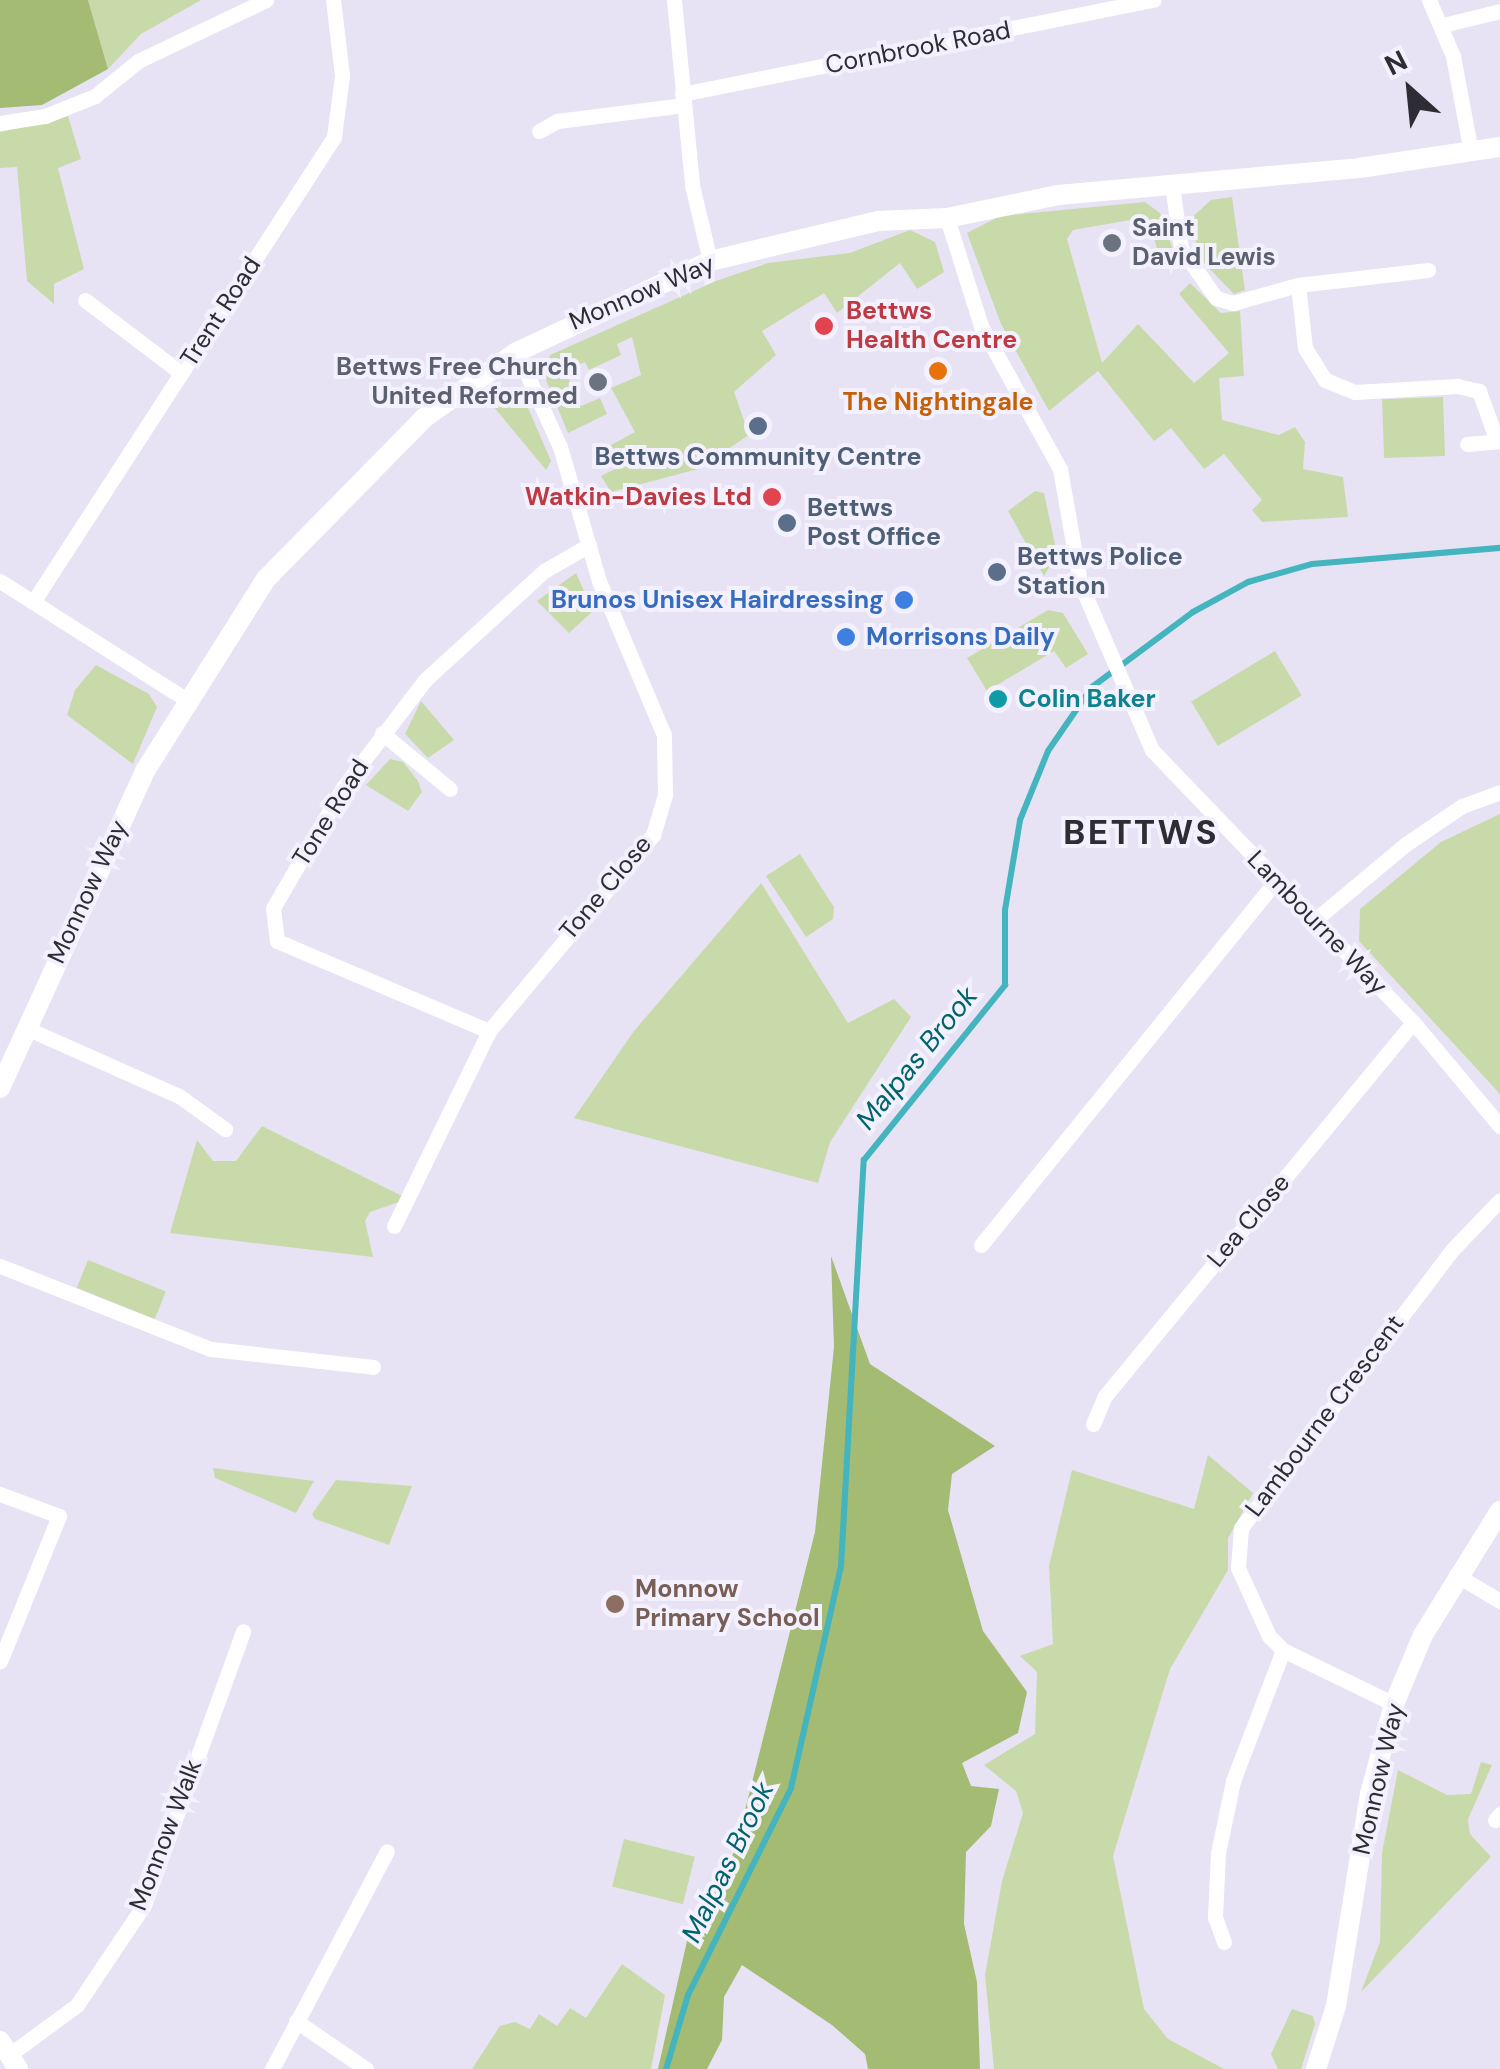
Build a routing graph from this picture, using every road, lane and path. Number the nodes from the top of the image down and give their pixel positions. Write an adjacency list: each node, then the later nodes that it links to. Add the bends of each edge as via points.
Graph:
1 (266, 0): 9 (street, via 138,61 96,96 45,116)
2 (333, 0): 20 (street, Trent Road, via 342,76 334,138)
3 (674, 0): 8 (street)
4 (1154, 0): 8 (street, Cornbrook Road)
5 (1430, 0): 7 (street)
6 (1500, 11): 7 (street)
7 (1443, 25): 12 (street)
8 (683, 100): 10 (street, Cornbrook Road, via 556,121); 15 (street)
9 (0, 123)
10 (540, 131)
11 (1500, 147): 12 (street, Monnow Way)
12 (1471, 152): 13 (street, Monnow Way)
13 (1172, 185): 14 (street, Monnow Way, via 1058,195); 17 (street, via 1180,248 1216,298 1233,303)
14 (947, 218): 15 (street, Monnow Way, via 878,221); 30 (street, Lambourne Way, via 981,326 1060,470 1080,583 1120,684 1168,774)
15 (710, 261): 19 (street, Monnow Way)
16 (1428, 270): 17 (street)
17 (1298, 285): 21 (street, via 1305,348 1325,380 1355,392 1457,386 1479,391)
18 (85, 300): 20 (street)
19 (517, 352): 23 (street, Tone Close, via 560,446); 26 (street, Monnow Way, via 468,383 368,469 266,579)
20 (182, 373): 25 (street, Trent Road)
21 (1498, 441): 22 (street)
22 (1467, 444)
23 (589, 545): 27 (street, Tone Road, via 510,599 425,680); 34 (street, Tone Close, via 664,734 666,796 643,849)
24 (0, 581): 25 (street)
25 (33, 602): 26 (street)
26 (184, 700): 33 (street, Monnow Way, via 112,835)
27 (382, 732): 28 (street); 34 (street, Tone Road, via 308,843 273,908 271,927 277,941 294,950)
28 (450, 789)
29 (1500, 792): 31 (street, via 1462,806 1406,844)
30 (1277, 880): 31 (street, Lambourne Way); 40 (street)
31 (1316, 919): 32 (street, Lambourne Way)
32 (1413, 1022): 36 (street, Lambourne Way); 43 (street, Lea Close, via 1105,1396)
33 (26, 1028): 35 (street, Monnow Way); 37 (street, via 180,1096)
34 (489, 1031): 39 (street, Tone Close)
35 (0, 1088)
36 (1500, 1126)
37 (225, 1129)
38 (1500, 1200): 49 (street, Lambourne Crescent, via 1452,1250 1241,1528 1242,1582 1255,1614)
39 (394, 1226)
40 (981, 1245)
41 (0, 1266): 42 (street, via 211,1349)
42 (373, 1367)
43 (1093, 1424)
44 (0, 1494): 50 (street, via 59,1516)
45 (1500, 1511): 46 (street, Monnow Way)
46 (1456, 1575): 47 (street); 51 (street, Monnow Way)
47 (1500, 1601)
48 (243, 1631): 55 (street, Monnow Walk, via 144,1904 77,2005)
49 (1283, 1650): 51 (street, Lambourne Crescent); 53 (street, via 1233,1781 1218,1852 1215,1917)
50 (0, 1661)
51 (1394, 1704): 58 (street, Monnow Way, via 1370,1794 1336,2006)
52 (386, 1851): 54 (street)
53 (1224, 1942)
54 (296, 2021): 56 (street); 57 (street)
55 (9, 2055)
56 (272, 2069)
57 (366, 2069)
58 (1316, 2069)

